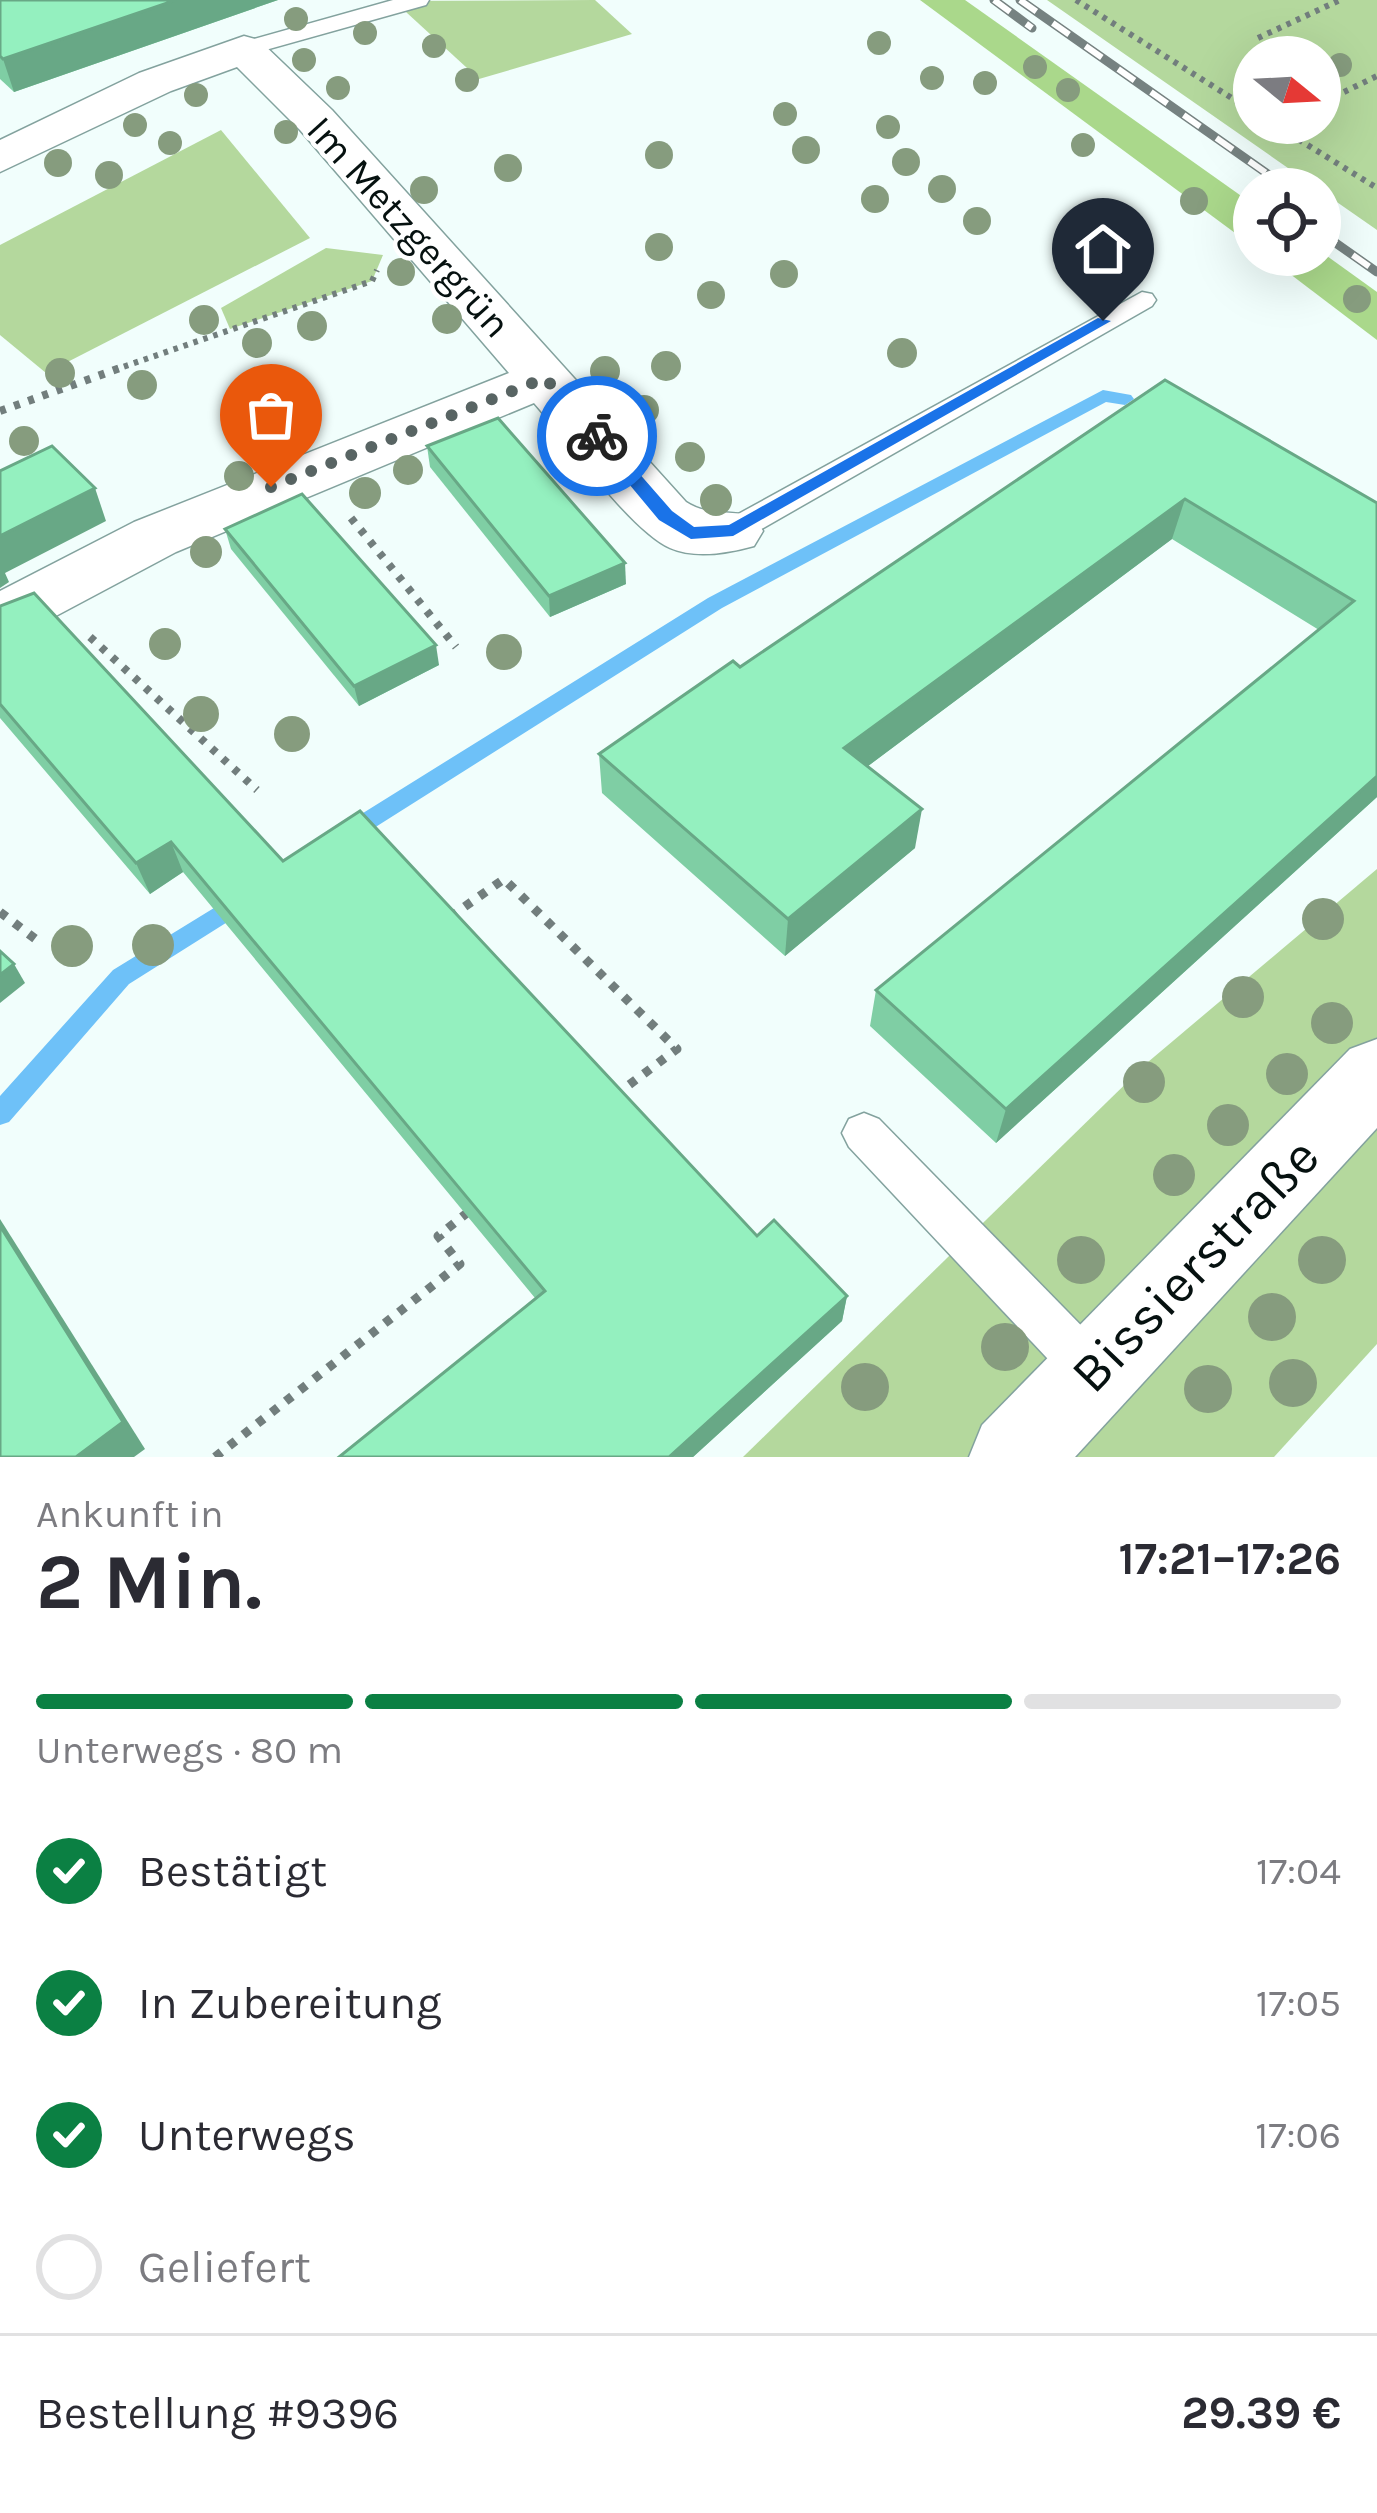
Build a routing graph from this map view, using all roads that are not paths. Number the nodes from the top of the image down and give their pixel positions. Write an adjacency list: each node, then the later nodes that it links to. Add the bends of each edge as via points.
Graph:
1 (418, 0): 2 (lane)
2 (244, 49): 3 (street, via 155,82); 5 (street, Im Metzgergrün)
3 (0, 158)
4 (1142, 300): 6 (lane)
5 (545, 378): 6 (street, Im Metzgergrün, via 665,516 691,533); 7 (street, via 155,537)
6 (733, 530)
7 (20, 607)
8 (1377, 1074): 10 (street, Bissierstraße)
9 (864, 1133): 10 (lane)
10 (1095, 1373): 11 (street, Bissierstraße)
11 (1015, 1457)

